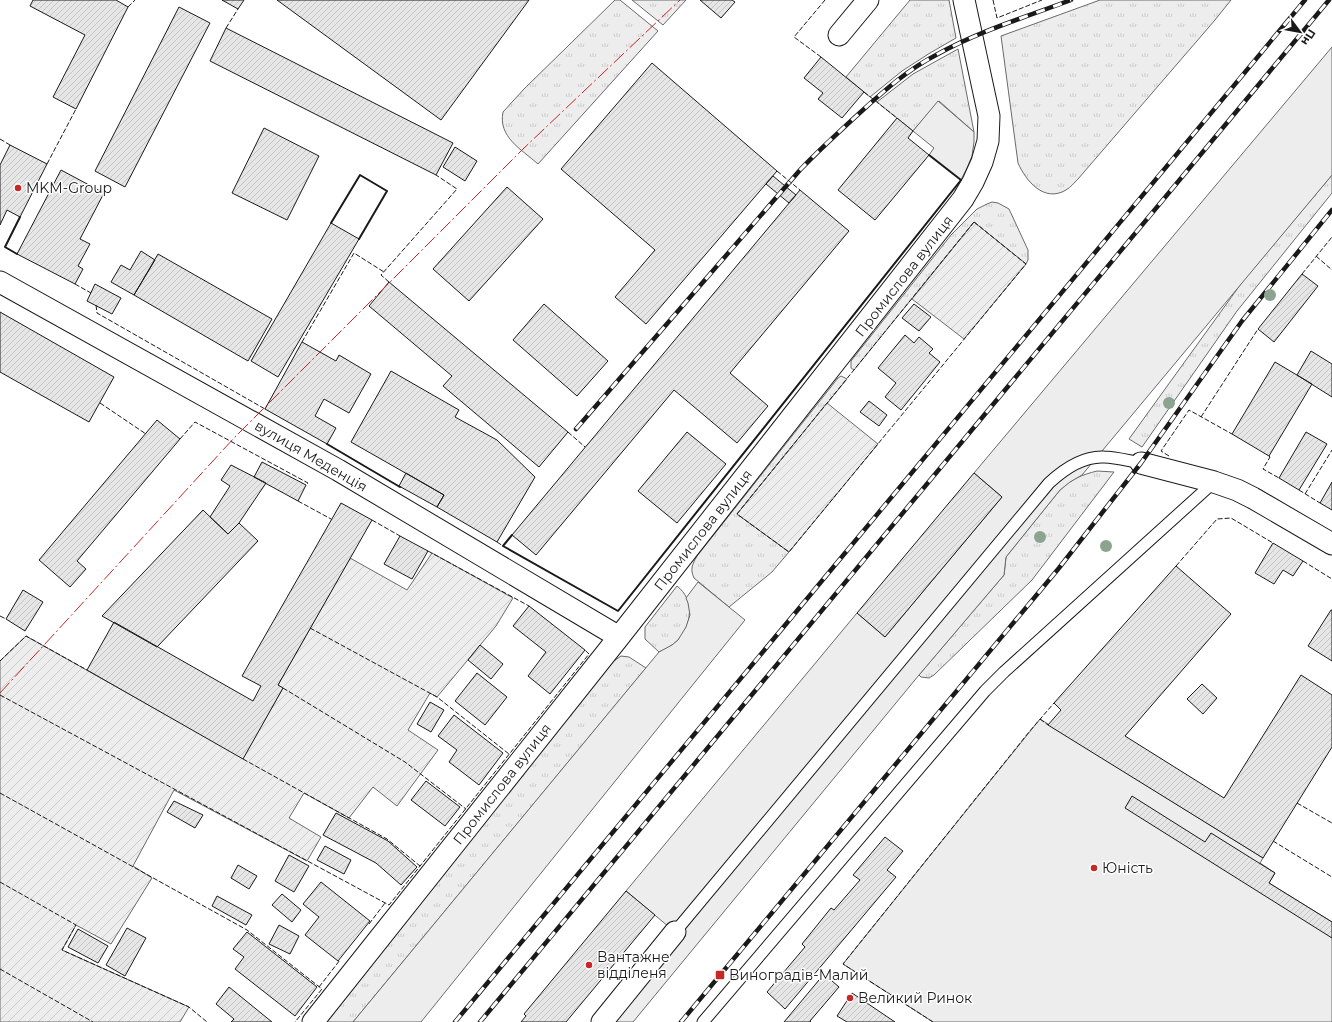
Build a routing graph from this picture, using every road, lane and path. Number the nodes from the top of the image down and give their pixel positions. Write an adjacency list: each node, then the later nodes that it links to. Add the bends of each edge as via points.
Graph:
1 (868, 0): 3 (street)
2 (964, 0): 8 (street, Промислова вулиця, via 989,116 988,141 973,182 952,215)
3 (839, 35)
4 (0, 282): 8 (street, вулиця Меденція, via 338,470)
5 (1141, 463): 6 (street); 9 (lane, via 1106,457 1087,459 1066,469 1049,483)
6 (1214, 482): 7 (street, via 1253,498); 12 (lane, via 990,686)
7 (1332, 544)
8 (619, 637): 10 (street, Промислова вулиця)
9 (675, 932): 11 (street)
10 (313, 1022)
11 (602, 1022)
12 (703, 1022)

